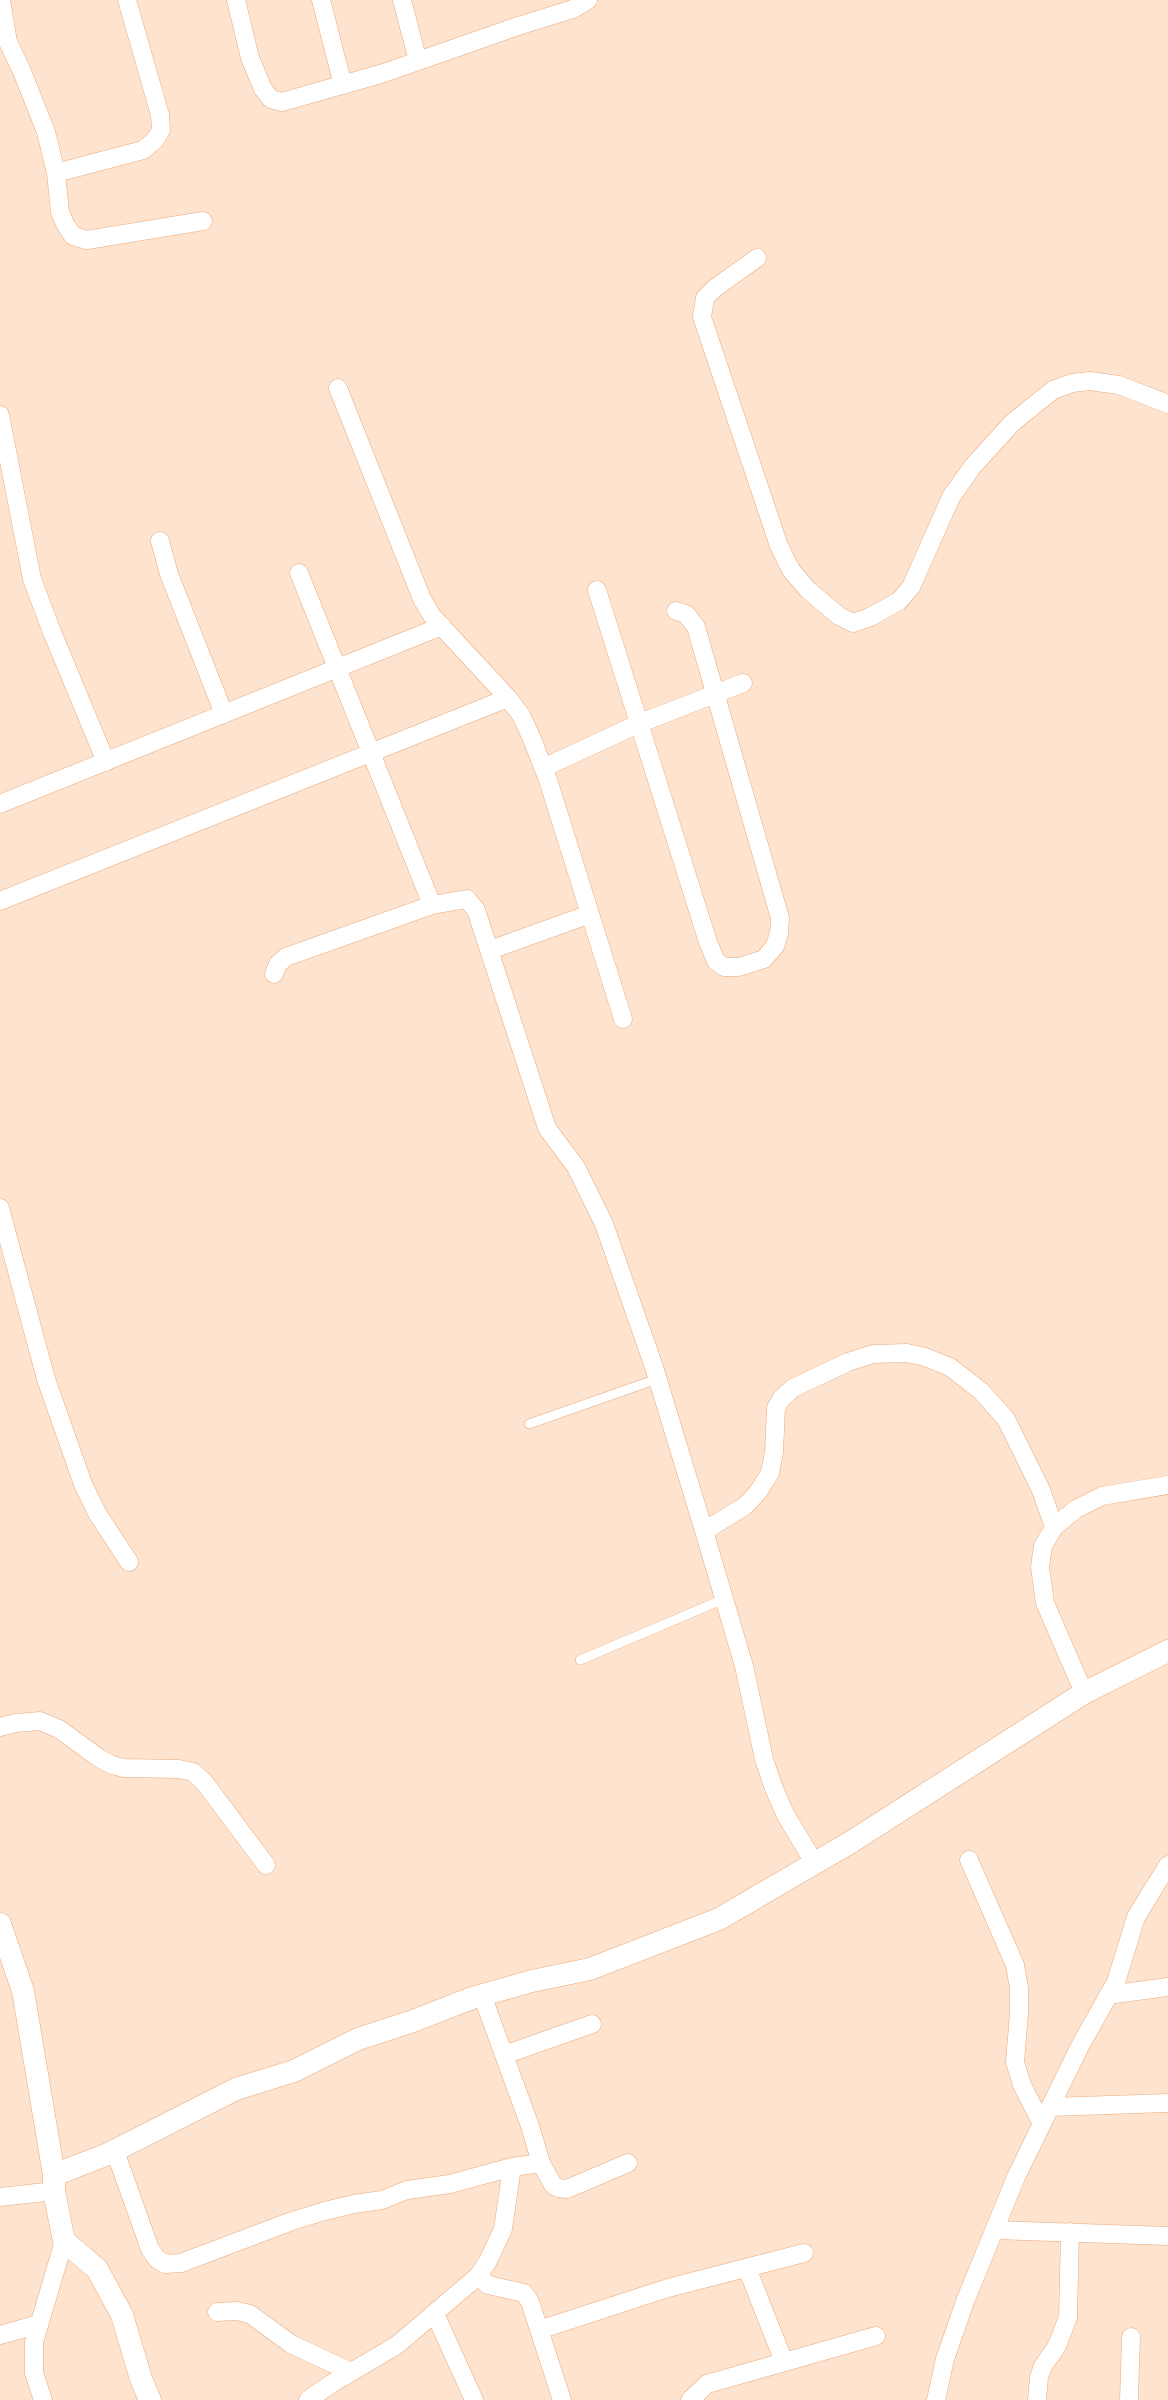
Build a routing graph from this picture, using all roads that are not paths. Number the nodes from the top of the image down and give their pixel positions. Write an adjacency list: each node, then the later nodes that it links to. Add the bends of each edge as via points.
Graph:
1 (1, 0): 8 (street)
2 (127, 0): 11 (street, via 160,114 161,130 155,140 143,150)
3 (236, 0): 10 (street, via 250,58 270,99 282,102)
4 (321, 0): 10 (street)
5 (402, 0): 9 (street)
6 (588, 0): 7 (street, via 573,9)
7 (559, 6): 9 (street)
8 (4, 40): 11 (street, via 36,105)
9 (418, 61): 10 (street)
10 (343, 85)
11 (56, 173): 12 (street, via 60,212 73,236 87,240)
12 (203, 221)
13 (757, 258): 15 (street, via 705,298 702,317 779,546 791,570 808,590 839,616 853,623 899,602 911,587 951,497 973,466 1012,423 1053,390 1072,383 1098,382 1119,385)
14 (338, 388): 21 (street, via 410,573 422,599)
15 (1168, 404)
16 (0, 415): 29 (street, via 32,579)
17 (160, 541): 26 (street, via 169,574)
18 (299, 573): 22 (street)
19 (597, 590): 27 (street)
20 (676, 611): 24 (street, via 686,614 696,627)
21 (442, 626): 22 (street); 25 (street)
22 (337, 669): 26 (street); 28 (street)
23 (743, 684): 24 (street)
24 (716, 694): 27 (street); 27 (street, via 780,918 780,933 775,946 764,959 739,967 724,967 716,961)
25 (508, 698): 28 (street); 30 (street, via 521,715)
26 (224, 714): 29 (street)
27 (638, 724): 30 (street)
28 (373, 752): 32 (street); 33 (street)
29 (106, 762): 31 (street)
30 (543, 768): 34 (street)
31 (0, 804)
32 (0, 900)
33 (432, 905): 35 (street, via 467,899 476,910); 36 (street, via 286,957 278,964)
34 (590, 914): 35 (street); 37 (street)
35 (490, 950): 39 (street, via 547,1128 576,1167 604,1224)
36 (274, 974)
37 (622, 1019)
38 (1, 1217): 44 (street, via 46,1379 83,1484 97,1512)
39 (658, 1379): 40 (lane); 43 (street)
40 (529, 1424)
41 (1168, 1485): 42 (street, via 1102,1496 1076,1509)
42 (1054, 1527): 43 (street, via 1041,1490 1006,1419 981,1391 950,1366 925,1356 906,1353 873,1354 848,1362 794,1388 782,1398 776,1408 774,1452 770,1473 745,1506); 48 (street, via 1043,1546 1040,1567 1045,1603)
43 (704, 1531): 45 (street)
44 (129, 1562)
45 (724, 1599): 47 (lane); 51 (street, via 744,1666 764,1759 773,1786 785,1814)
46 (1168, 1651): 48 (street)
47 (580, 1660)
48 (1084, 1693): 51 (street)
49 (0, 1727): 52 (street, via 40,1721 59,1730 112,1765 193,1772 204,1782)
50 (969, 1860): 62 (street, via 1015,1966 1019,1988 1019,2013 1015,2062 1022,2086)
51 (815, 1864): 56 (street, via 720,1919 652,1946 590,1969)
52 (266, 1865)
53 (1168, 1865): 57 (street, via 1136,1917 1116,1982)
54 (0, 1924): 67 (street, via 23,1991)
55 (1168, 1987): 57 (street)
56 (482, 1995): 59 (street); 63 (street, via 358,2039 294,2071 236,2089)
57 (1108, 1995): 61 (street)
58 (592, 2024): 59 (street)
59 (504, 2055): 64 (street)
60 (1168, 2103): 61 (street)
61 (1050, 2107): 62 (street)
62 (1042, 2124): 69 (street, via 1016,2177)
63 (116, 2151): 66 (street, via 150,2249 157,2259 165,2264 181,2263 325,2210 382,2200 407,2190 450,2184); 67 (street)
64 (541, 2162): 65 (street, via 553,2185 567,2189); 66 (street)
65 (628, 2163)
66 (512, 2167): 75 (street, via 503,2229)
67 (54, 2183): 68 (street); 72 (street)
68 (0, 2197)
69 (995, 2230): 70 (street); 91 (street, via 966,2299 945,2359)
70 (1070, 2232): 71 (street); 92 (street, via 1068,2316 1057,2346 1043,2366 1039,2377)
71 (1168, 2236)
72 (64, 2241): 78 (street); 86 (street, via 97,2269 122,2315)
73 (804, 2253): 74 (street)
74 (747, 2268): 79 (street, via 655,2292); 83 (street)
75 (478, 2276): 77 (street); 79 (street, via 488,2284 524,2293 530,2302)
76 (217, 2312): 84 (street, via 237,2310 250,2314 291,2344)
77 (435, 2314): 84 (street, via 397,2345); 88 (street)
78 (39, 2324): 80 (street); 85 (street, via 34,2342 34,2373)
79 (539, 2330): 89 (street)
80 (0, 2335)
81 (876, 2336): 83 (street)
82 (1131, 2337): 93 (street)
83 (784, 2362): 90 (street, via 707,2384)
84 (351, 2372): 87 (street)
85 (43, 2400)
86 (150, 2400)
87 (308, 2400)
88 (474, 2400)
89 (562, 2400)
90 (690, 2400)
91 (936, 2400)
92 (1037, 2400)
93 (1129, 2400)

